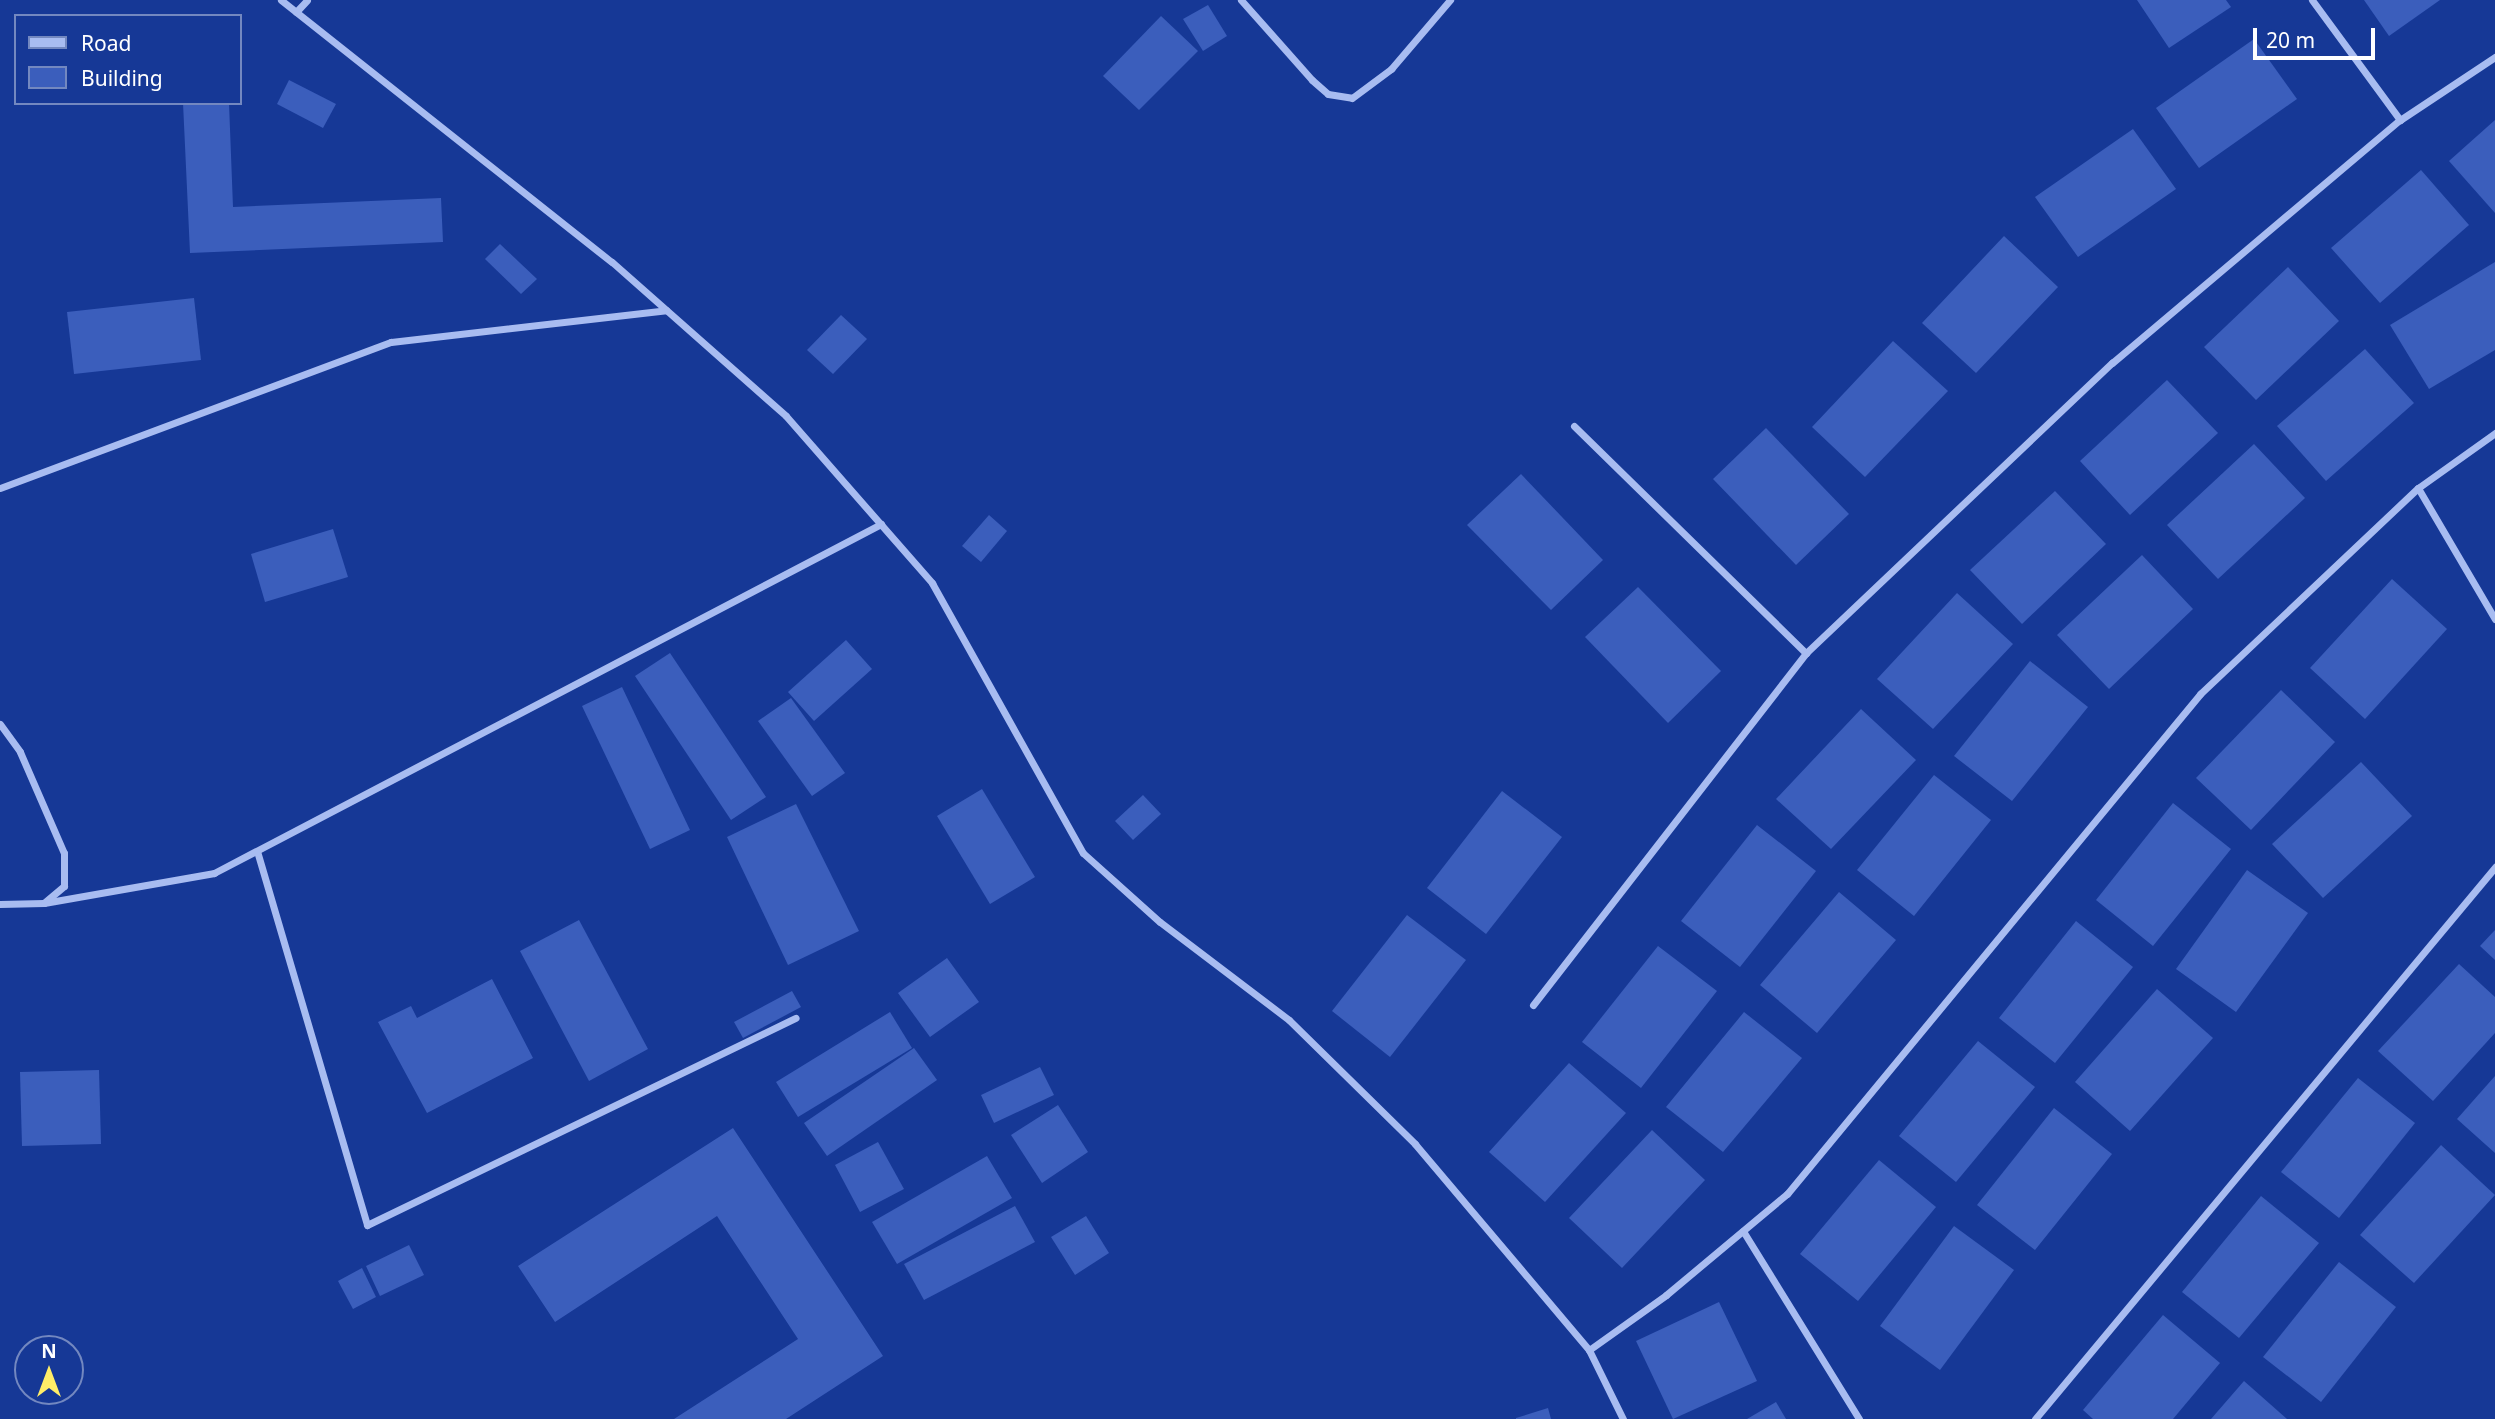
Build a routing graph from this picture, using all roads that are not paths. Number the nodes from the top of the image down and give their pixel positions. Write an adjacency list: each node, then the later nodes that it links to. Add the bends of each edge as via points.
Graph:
1 (281, 0): 6 (street)
2 (307, 0): 6 (street)
3 (1241, 0): 4 (street, via 1328,94 1352,97 1372,88)
4 (1450, 0)
5 (2312, 0): 8 (street)
6 (296, 12): 9 (street, via 601,253)
7 (2495, 57): 8 (street)
8 (2400, 120): 16 (street, via 2112,363)
9 (666, 310): 12 (street, via 391,342); 14 (street, via 786,416)
10 (1574, 426): 16 (street)
11 (2495, 433): 13 (street)
12 (0, 488)
13 (2418, 488): 15 (street); 24 (street, via 2200,694 1787,1194)
14 (881, 524): 18 (street); 25 (street, via 932,583 1083,853 1160,922 1289,1020 1415,1144)
15 (2495, 619)
16 (1806, 653): 22 (street)
17 (0, 724): 20 (street, via 19,752 64,853 64,886)
18 (257, 851): 20 (street, via 214,873); 23 (street, via 367,1224)
19 (2495, 867): 28 (street)
20 (44, 902): 21 (street)
21 (0, 904)
22 (1533, 1005)
23 (796, 1018)
24 (1743, 1231): 25 (street, via 1666,1295); 27 (street)
25 (1589, 1350): 26 (street)
26 (1623, 1419)
27 (1859, 1419)
28 (2035, 1419)

